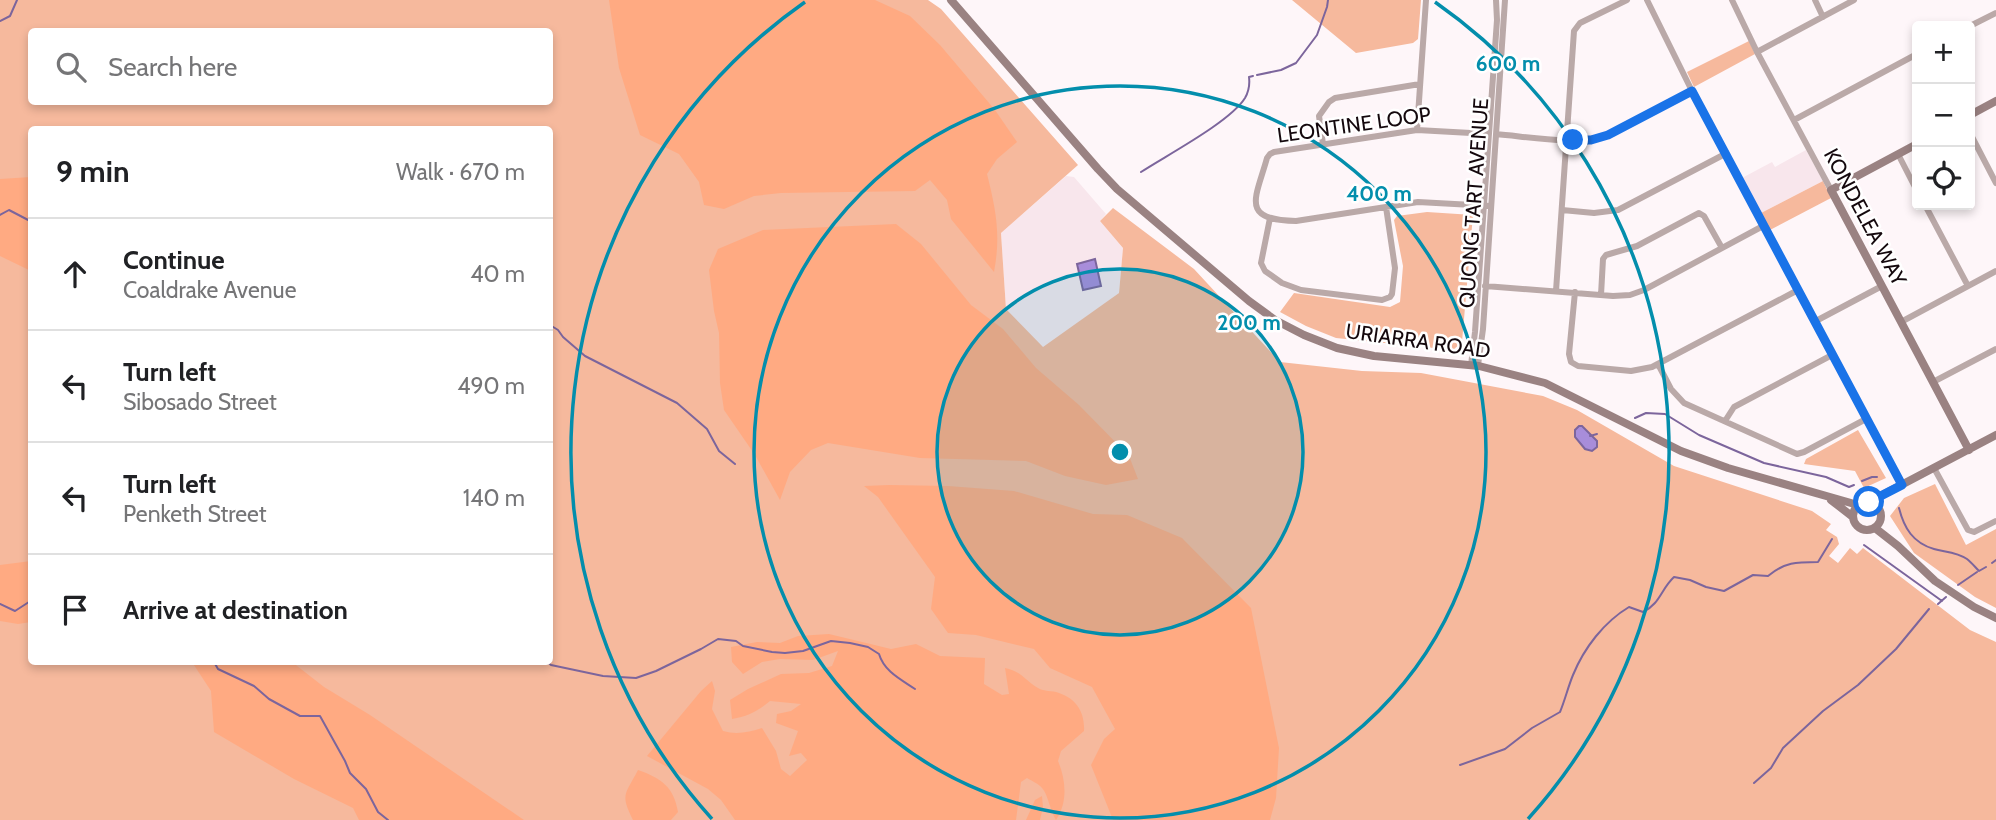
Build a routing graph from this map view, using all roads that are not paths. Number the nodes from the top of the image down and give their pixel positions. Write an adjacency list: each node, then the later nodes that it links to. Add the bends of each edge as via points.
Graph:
1 (951, 0): 51 (street, URIARRA ROAD, via 1117,189 1275,320 1336,348)
2 (1426, 0): 15 (street)
3 (1496, 0): 21 (street, QUONG TART AVENUE)
4 (1505, 0): 21 (street, QUONG TART AVENUE)
5 (1627, 0): 22 (street, via 1576,26)
6 (1647, 0): 16 (street)
7 (1732, 0): 13 (street, KONDELEA WAY)
8 (1815, 0): 11 (street)
9 (1854, 0): 11 (street)
10 (1996, 13): 12 (street)
11 (1823, 17): 13 (street)
12 (1975, 24)
13 (1757, 52): 19 (street, KONDELEA WAY)
14 (1912, 57): 19 (street)
15 (1420, 84): 20 (street); 24 (street, via 1335,98 1319,116)
16 (1692, 91): 22 (street, LEONTINE LOOP, via 1608,135); 26 (street)
17 (1996, 101): 18 (street)
18 (1975, 113)
19 (1794, 120): 30 (street, KONDELEA WAY)
20 (1417, 130): 21 (street, LEONTINE LOOP); 24 (street, LEONTINE LOOP)
21 (1493, 134): 22 (street, LEONTINE LOOP); 31 (street, QUONG TART AVENUE)
22 (1567, 139): 33 (street)
23 (1975, 143): 29 (street)
24 (1323, 144): 35 (street, LEONTINE LOOP, via 1270,154 1255,202 1259,214)
25 (1912, 147): 27 (street)
26 (1725, 154): 33 (street, via 1618,210); 36 (street)
27 (1898, 154): 28 (street); 30 (street)
28 (1912, 181)
29 (1996, 183)
30 (1831, 190): 40 (street, KONDELEA WAY)
31 (1488, 206): 32 (street, via 1426,202); 39 (street, QUONG TART AVENUE)
32 (1386, 207): 35 (street, via 1296,221); 35 (street, via 1395,268 1392,294 1385,300 1301,290 1265,271 1261,263)
33 (1562, 210): 43 (street)
34 (1928, 210): 41 (street)
35 (1270, 218)
36 (1763, 226): 37 (street); 42 (street)
37 (1721, 248): 45 (street, via 1636,293); 45 (street, via 1699,213 1637,246 1606,255)
38 (1996, 271): 41 (street)
39 (1482, 286): 43 (street); 51 (street, QUONG TART AVENUE)
40 (1882, 286): 46 (street); 47 (street, KONDELEA WAY)
41 (1968, 286): 47 (street)
42 (1798, 290): 46 (street); 50 (street)
43 (1556, 291): 44 (street)
44 (1574, 292): 45 (street); 50 (street, via 1569,354 1573,363 1631,370)
45 (1601, 295)
46 (1814, 322): 49 (street)
47 (1900, 322): 52 (street, KONDELEA WAY)
48 (1996, 349): 52 (street)
49 (1832, 355): 53 (street); 54 (street, via 1734,407)
50 (1658, 364): 54 (street, via 1679,399)
51 (1475, 365): 59 (street, URIARRA ROAD, via 1545,383 1681,451)
52 (1933, 382): 56 (street, KONDELEA WAY)
53 (1866, 419): 54 (street, via 1797,454); 58 (street)
54 (1725, 422)
55 (1996, 435): 56 (street)
56 (1969, 450): 57 (street)
57 (1934, 468): 58 (street); 64 (street, via 1968,530 1974,532)
58 (1899, 487): 60 (street); 62 (street)
59 (1826, 496): 61 (street, URIARRA ROAD); 63 (street, URIARRA ROAD)
60 (1869, 502): 61 (street); 62 (street)
61 (1858, 505): 63 (street)
62 (1880, 509): 65 (street)
63 (1853, 517): 65 (street, via 1867,530)
64 (1996, 521)
65 (1878, 524): 66 (street, via 1935,581)
66 (1996, 618)

